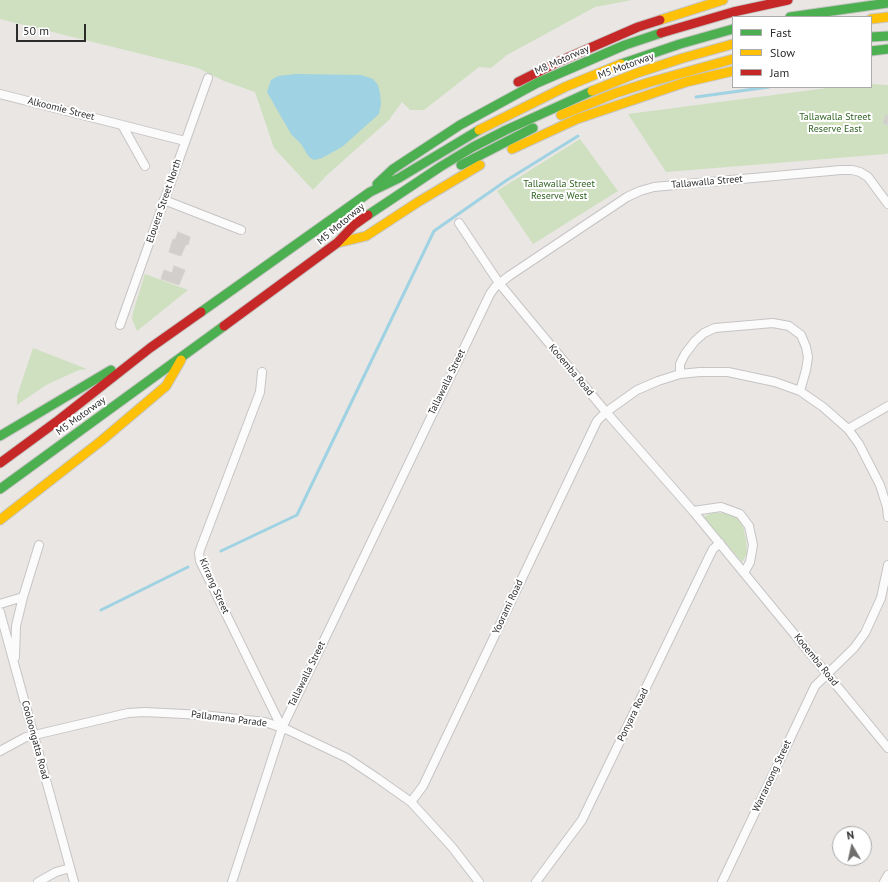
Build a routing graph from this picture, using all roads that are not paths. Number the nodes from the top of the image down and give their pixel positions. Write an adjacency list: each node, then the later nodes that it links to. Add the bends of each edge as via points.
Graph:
1 (723, 0): 16 (highway, via 638,27 567,58)
2 (788, 0): 22 (highway, M8 Motorway, via 733,12 625,45 537,83 460,125 420,151 393,169)
3 (888, 3): 4 (highway)
4 (797, 16)
5 (888, 17): 6 (highway)
6 (872, 19)
7 (732, 29): 22 (highway, M5 Motorway, via 613,67 565,87 462,139 399,178)
8 (888, 36): 9 (highway)
9 (872, 37)
10 (732, 44): 27 (highway, M5 Motorway, via 602,86 506,130 466,151 396,196 354,225)
11 (888, 49): 12 (highway)
12 (872, 51)
13 (732, 59): 27 (highway, via 650,82 525,131 450,172 361,232)
14 (732, 72): 27 (highway, via 686,82 577,119 469,171 366,236)
15 (208, 78): 20 (street, Elouera Street North)
16 (510, 87)
17 (0, 94): 19 (street, Alkoomie Street)
18 (483, 102): 22 (highway, via 389,164)
19 (122, 125): 20 (street, Alkoomie Street); 21 (street)
20 (185, 141): 23 (street, Elouera Street North)
21 (145, 166)
22 (370, 192): 30 (highway, M5 Motorway)
23 (164, 200): 26 (street); 29 (street, Elouera Street North)
24 (888, 204): 28 (street, Tallawalla Street, via 868,177 852,170 654,187 627,197)
25 (458, 223): 28 (street, Kooemba Road)
26 (240, 230)
27 (337, 243): 31 (highway, M5 Motorway)
28 (499, 283): 36 (street, Kooemba Road); 55 (street, Tallawalla Street, via 490,294)
29 (120, 325)
30 (150, 348): 38 (highway); 39 (highway, M5 Motorway)
31 (185, 355): 40 (highway, M5 Motorway); 44 (highway, via 166,386)
32 (262, 372): 55 (street, Kirrang Street, via 260,392 199,553 200,561)
33 (680, 374): 34 (street, Yoorami Road, via 728,372 775,382); 34 (street, via 680,364 685,354 704,333 715,328 773,323 789,326 801,335 806,347 808,357); 36 (street, Yoorami Road, via 637,390)
34 (800, 391): 37 (street, Yoorami Road)
35 (888, 406): 37 (street)
36 (606, 412): 42 (street, Kooemba Road); 59 (street, Yoorami Road, via 592,432 423,786)
37 (848, 429): 41 (street, Yoorami Road, via 870,462)
38 (0, 436)
39 (0, 463)
40 (0, 488)
41 (887, 507): 43 (street, Yoorami Road)
42 (693, 511): 45 (street, Kooemba Road); 48 (street, via 721,507 740,514 749,526 753,545 750,562)
43 (888, 517)
44 (0, 520)
45 (720, 544): 48 (street, Kooemba Road); 66 (street, Ponyara Road, via 713,549 582,820)
46 (39, 545): 49 (street)
47 (888, 565): 50 (street, Warraroong Street)
48 (744, 573): 54 (street, Kooemba Road)
49 (24, 597): 51 (street); 53 (street, via 16,626)
50 (885, 597): 54 (street, Warraroong Street, via 854,648)
51 (0, 604)
52 (0, 612): 53 (street, Cooloongatta Road)
53 (15, 666): 56 (street, Cooloongatta Road)
54 (827, 674): 57 (street, Kooemba Road); 67 (street, Warraroong Street, via 815,686)
55 (282, 728): 56 (street, Pallamana Parade, via 265,722 145,712 128,713); 59 (street, Pallamana Parade, via 347,758); 64 (street, Tallawalla Street)
56 (34, 736): 58 (street, Pallamana Parade, via 26,737); 60 (street, Cooloongatta Road)
57 (888, 748)
58 (0, 751)
59 (410, 802): 65 (street, Pallamana Parade, via 452,847)
60 (70, 868): 62 (street); 63 (street, Cooloongatta Road)
61 (888, 875): 68 (street)
62 (38, 882)
63 (74, 882)
64 (232, 882)
65 (479, 882)
66 (536, 882)
67 (722, 882)
68 (884, 882)

